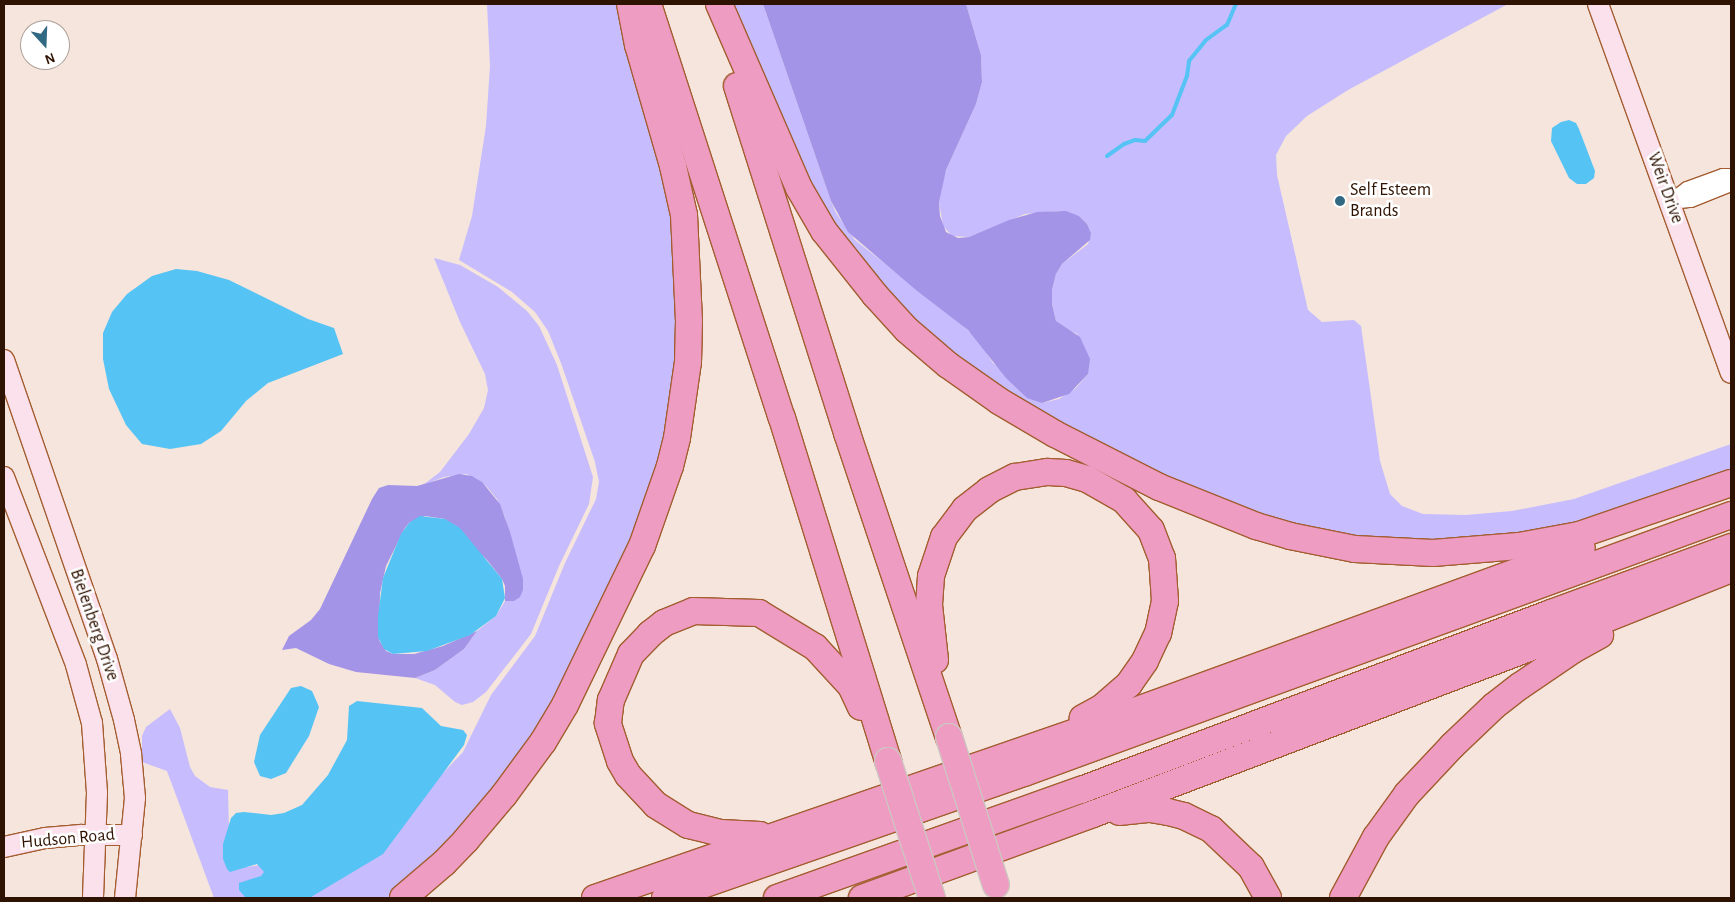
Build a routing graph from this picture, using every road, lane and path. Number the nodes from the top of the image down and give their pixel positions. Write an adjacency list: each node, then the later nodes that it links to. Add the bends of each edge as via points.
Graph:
1 (630, 4): 29 (highway, via 684,215 688,362 670,466 642,546 565,705 543,742 466,840)
2 (648, 4): 20 (highway, via 782,418)
3 (712, 4): 18 (highway, via 847,433)
4 (719, 4): 12 (highway, via 799,188 824,230 875,296 935,354 999,401 1055,434 1159,486 1256,526 1290,536 1355,549 1433,554 1519,546 1579,535)
5 (1598, 4): 8 (street, Weir Drive)
6 (1731, 176): 8 (street, via 1687,189)
7 (1731, 184): 8 (street, via 1691,200)
8 (1670, 202): 10 (street, Weir Drive)
9 (4, 360): 24 (street, Bielenberg Drive, via 116,688 131,754 135,798)
10 (1731, 373)
11 (4, 477): 23 (street, Bielenberg Drive, via 86,697 96,754)
12 (1731, 483)
13 (1731, 487): 19 (highway, via 1591,545)
14 (1731, 515): 31 (highway, via 1024,773)
15 (1731, 547): 32 (highway, via 1081,790)
16 (1731, 569): 21 (highway)
17 (1731, 584): 36 (highway, via 1601,635 1541,671 1494,706 1407,794 1376,837)
18 (940, 710): 19 (highway, via 929,591 934,561 944,537 978,497 1015,477 1066,473 1100,484 1124,500 1144,520 1154,536 1164,576 1162,620 1145,661 1129,684 1114,698); 26 (highway, bridge)
19 (1018, 752): 22 (highway)
20 (888, 761): 22 (highway, via 850,686 815,647 759,613 694,611 650,634 631,654 611,700 609,729 628,775 646,797 665,812 698,828 721,834 758,835); 34 (highway, bridge)
21 (1093, 814): 33 (highway); 35 (highway, via 1150,809 1184,816 1199,823 1222,838 1246,862 1259,878)
22 (797, 828): 30 (highway)
23 (96, 835): 24 (street, Hudson Road); 25 (street, Hudson Road, via 45,838); 27 (street, Bielenberg Drive)
24 (132, 835): 28 (street, Bielenberg Drive)
25 (4, 847)
26 (998, 891)
27 (93, 898)
28 (126, 898)
29 (403, 898)
30 (595, 898)
31 (665, 898)
32 (777, 898)
33 (862, 898)
34 (932, 898)
35 (1268, 898)
36 (1343, 898)

